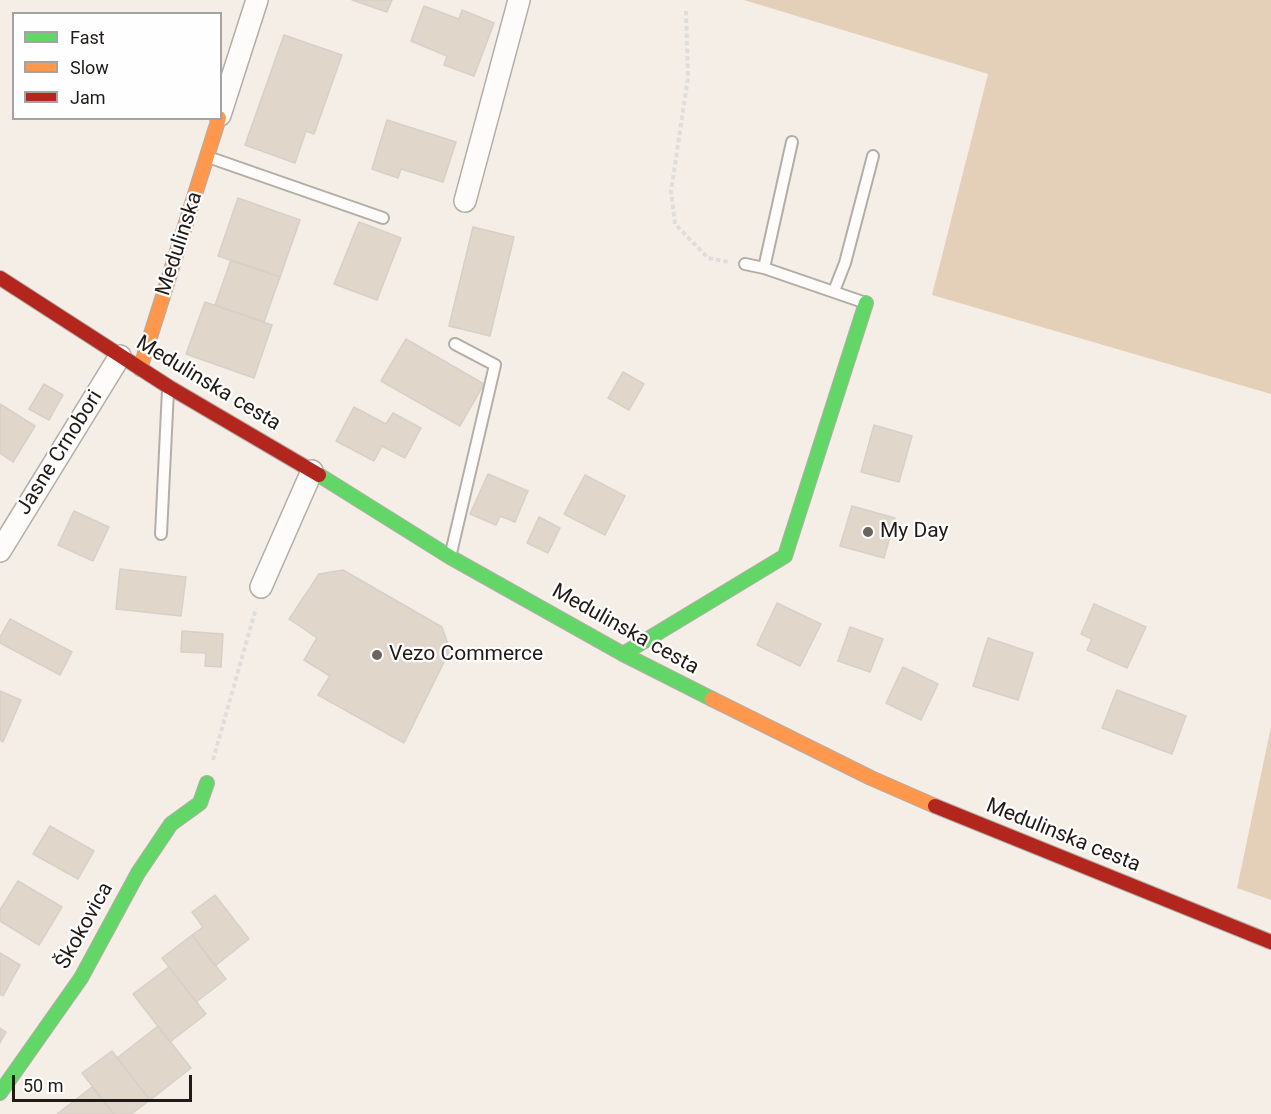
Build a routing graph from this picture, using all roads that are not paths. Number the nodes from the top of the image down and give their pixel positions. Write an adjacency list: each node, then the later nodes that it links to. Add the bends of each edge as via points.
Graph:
1 (257, 0): 3 (street, Medulinska)
2 (519, 0): 8 (street)
3 (222, 111)
4 (219, 120): 7 (main road, Medulinska)
5 (792, 142): 11 (lane)
6 (873, 156): 13 (lane, via 846,262)
7 (207, 157): 9 (lane); 17 (main road, Medulinska)
8 (465, 201)
9 (383, 218)
10 (745, 264): 11 (lane)
11 (764, 268): 13 (lane)
12 (0, 278): 16 (main road, Medulinska cesta)
13 (834, 291): 14 (lane)
14 (866, 303): 24 (main road, via 785,556)
15 (454, 344): 22 (lane, via 495,365)
16 (120, 356): 17 (main road, Medulinska cesta); 21 (street, Jasne Crnobori)
17 (140, 369): 18 (main road, Medulinska cesta)
18 (168, 387): 19 (main road, Medulinska cesta); 20 (lane)
19 (312, 471): 22 (main road, Medulinska cesta); 23 (street)
20 (160, 534)
21 (0, 551)
22 (450, 557): 24 (main road, Medulinska cesta)
23 (261, 587)
24 (623, 654): 26 (main road, Medulinska cesta, via 871,778)
25 (207, 783): 27 (main road, Škokovica, via 200,802 171,824 138,873 81,978)
26 (1271, 942)
27 (0, 1093)

